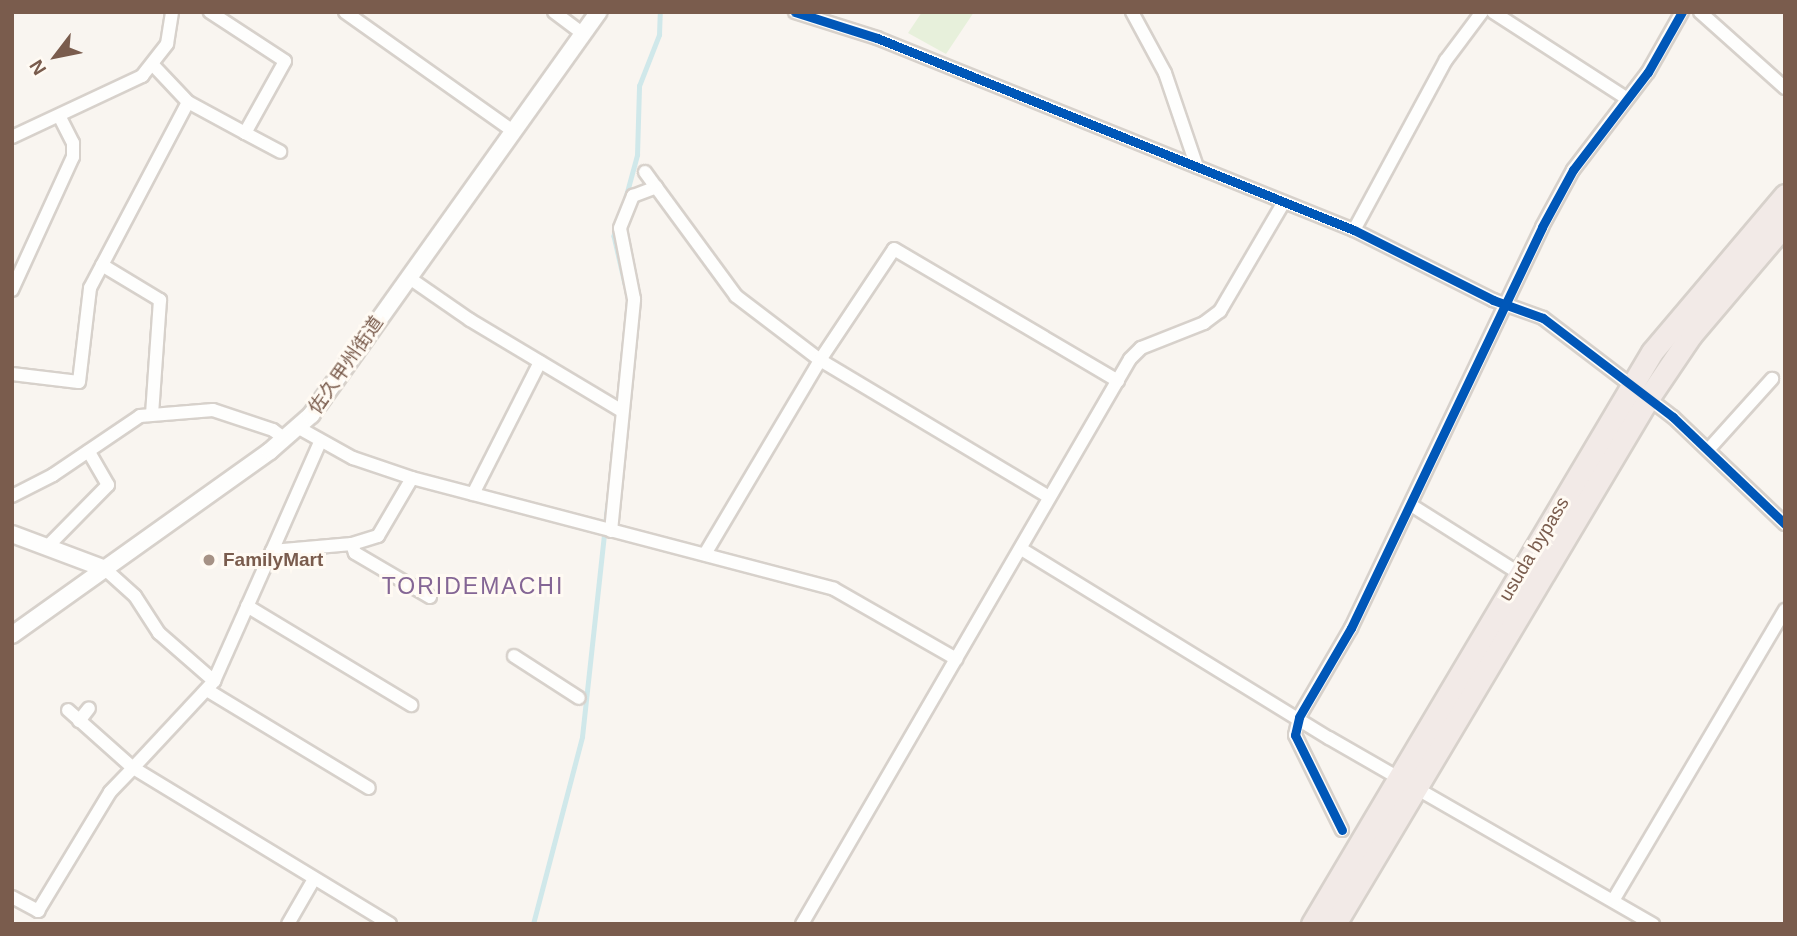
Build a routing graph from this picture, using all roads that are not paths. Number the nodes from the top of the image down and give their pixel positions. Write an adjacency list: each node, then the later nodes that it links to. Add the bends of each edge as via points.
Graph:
1 (172, 12): 13 (street, via 167,44)
2 (210, 12): 19 (street, via 285,61)
3 (345, 12): 18 (street)
4 (554, 12): 12 (street)
5 (598, 12): 12 (street, 佐久甲州街道)
6 (795, 12): 22 (street, via 877,38)
7 (1132, 12): 22 (street, via 1165,73)
8 (1482, 12): 28 (street, via 1446,60)
9 (1493, 12): 15 (street)
10 (1682, 12): 15 (street, via 1648,72)
11 (1700, 12): 14 (street)
12 (582, 33): 18 (street, 佐久甲州街道)
13 (154, 66): 16 (street); 17 (street, via 126,85)
14 (1785, 88)
15 (1626, 98): 32 (street, via 1573,170)
16 (188, 102): 19 (street); 29 (street)
17 (59, 116): 20 (street); 31 (street, via 73,143 73,158)
18 (513, 131): 30 (street, 佐久甲州街道)
19 (245, 133): 21 (street)
20 (12, 136)
21 (280, 152)
22 (1197, 167): 26 (street)
23 (645, 172): 24 (street)
24 (656, 187): 33 (street, via 736,296); 39 (street, via 633,196 620,228 634,299)
25 (1785, 195): 38 (highway, usuda bypass, via 1676,320)
26 (1284, 202): 28 (street); 37 (street, via 1220,311 1135,352)
27 (1785, 224): 38 (highway, usuda bypass)
28 (1354, 230): 32 (street)
29 (102, 265): 35 (street, via 90,288 79,382); 40 (street, via 160,300)
30 (408, 277): 34 (street); 41 (street, 佐久甲州街道)
31 (12, 290)
32 (1507, 305): 38 (street, via 1543,318); 50 (street)
33 (820, 360): 37 (street, via 894,249); 49 (street); 58 (street)
34 (540, 362): 39 (street); 47 (street)
35 (12, 374)
36 (1772, 379): 44 (street)
37 (1118, 381): 49 (street)
38 (1641, 391): 44 (street); 60 (highway, usuda bypass); 75 (highway, usuda bypass)
39 (619, 410): 52 (street)
40 (152, 414): 42 (street, via 213,410 238,416); 45 (street, via 128,422)
41 (299, 428): 42 (street, 佐久甲州街道); 43 (street)
42 (285, 439): 59 (street, 佐久甲州街道)
43 (320, 442): 46 (street); 57 (street)
44 (1708, 450): 51 (street)
45 (88, 451): 48 (street); 55 (street, via 108,485)
46 (412, 478): 47 (street); 54 (street, via 378,536)
47 (473, 494): 52 (street)
48 (12, 496)
49 (1049, 497): 56 (street)
50 (1411, 505): 60 (street); 72 (street, via 1351,628)
51 (1785, 524)
52 (607, 530): 58 (street)
53 (12, 534): 55 (street)
54 (352, 544): 57 (street); 61 (street, via 355,553)
55 (47, 547): 59 (street)
56 (1023, 550): 66 (street); 72 (street)
57 (272, 551): 62 (street)
58 (705, 554): 66 (street, via 834,589)
59 (105, 569): 64 (street, 佐久甲州街道); 67 (street, via 135,596 159,633)
60 (1520, 574): 75 (highway, usuda bypass)
61 (430, 597)
62 (247, 606): 67 (street); 69 (street)
63 (1785, 610): 80 (street)
64 (12, 635)
65 (514, 656): 68 (street)
66 (956, 659): 83 (street)
67 (210, 686): 74 (street); 76 (street)
68 (579, 698)
69 (411, 705)
70 (89, 708): 73 (street)
71 (68, 710): 73 (street)
72 (1299, 717): 75 (street); 77 (street, via 1296,734)
73 (79, 721): 74 (street)
74 (133, 768): 78 (street); 79 (street, via 110,792 38,911)
75 (1406, 783): 80 (street); 84 (highway, usuda bypass); 85 (highway, usuda bypass)
76 (369, 788)
77 (1342, 830)
78 (314, 879): 81 (street); 82 (street)
79 (12, 897)
80 (1614, 899): 86 (street)
81 (288, 924)
82 (390, 924)
83 (802, 924)
84 (1312, 924)
85 (1335, 924)
86 (1653, 924)

